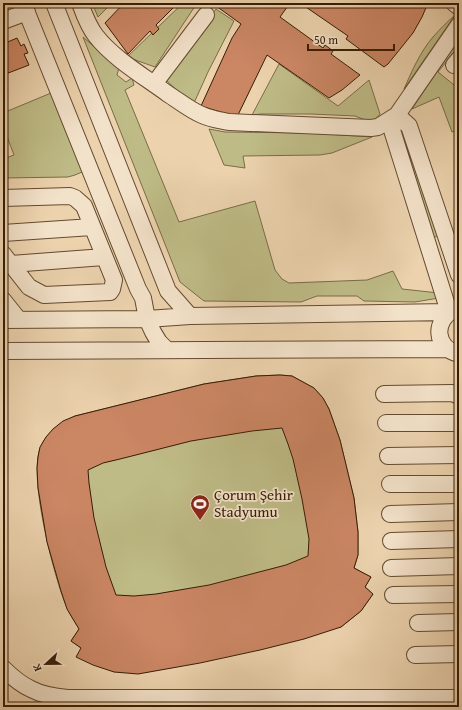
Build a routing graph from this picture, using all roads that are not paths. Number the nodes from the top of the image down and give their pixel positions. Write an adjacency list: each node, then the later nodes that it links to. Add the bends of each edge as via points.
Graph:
1 (54, 3): 17 (street)
2 (80, 3): 9 (street, via 89,26 108,50)
3 (454, 3): 4 (street)
4 (459, 6)
5 (25, 7): 7 (street); 18 (street)
6 (206, 15): 9 (street)
7 (3, 21)
8 (459, 25): 10 (street)
9 (154, 84): 10 (street, via 200,115 229,122 371,128 378,127)
10 (396, 115): 16 (street, via 409,126); 20 (street, via 392,130)
11 (3, 198): 12 (street, via 70,196 84,206)
12 (92, 227): 13 (street); 14 (street)
13 (3, 233)
14 (104, 257): 15 (street); 15 (street, via 114,280 110,292 44,295 29,288)
15 (7, 259)
16 (459, 274)
17 (164, 282): 18 (street, via 155,297); 21 (street, via 168,291)
18 (143, 298): 22 (street)
19 (3, 300): 23 (street)
20 (454, 310): 21 (street); 26 (street, via 444,317 439,330 442,343)
21 (190, 316): 22 (street)
22 (147, 319): 23 (street); 24 (street, via 159,342)
23 (11, 320)
24 (167, 350): 25 (street); 26 (street)
25 (3, 351)
26 (453, 352)
27 (384, 394): 28 (street, via 452,393)
28 (459, 396)
29 (459, 422): 30 (street)
30 (386, 423)
31 (459, 455): 32 (street)
32 (388, 456)
33 (390, 484): 34 (street)
34 (459, 484)
35 (459, 512): 36 (street)
36 (390, 514)
37 (459, 539): 38 (street)
38 (391, 541)
39 (459, 566): 40 (street)
40 (391, 568)
41 (459, 594): 42 (street)
42 (392, 596)
43 (459, 622): 44 (street)
44 (418, 623)
45 (459, 654): 46 (street)
46 (415, 655)
47 (3, 668): 48 (street, via 31,690 68,698)
48 (459, 698)

